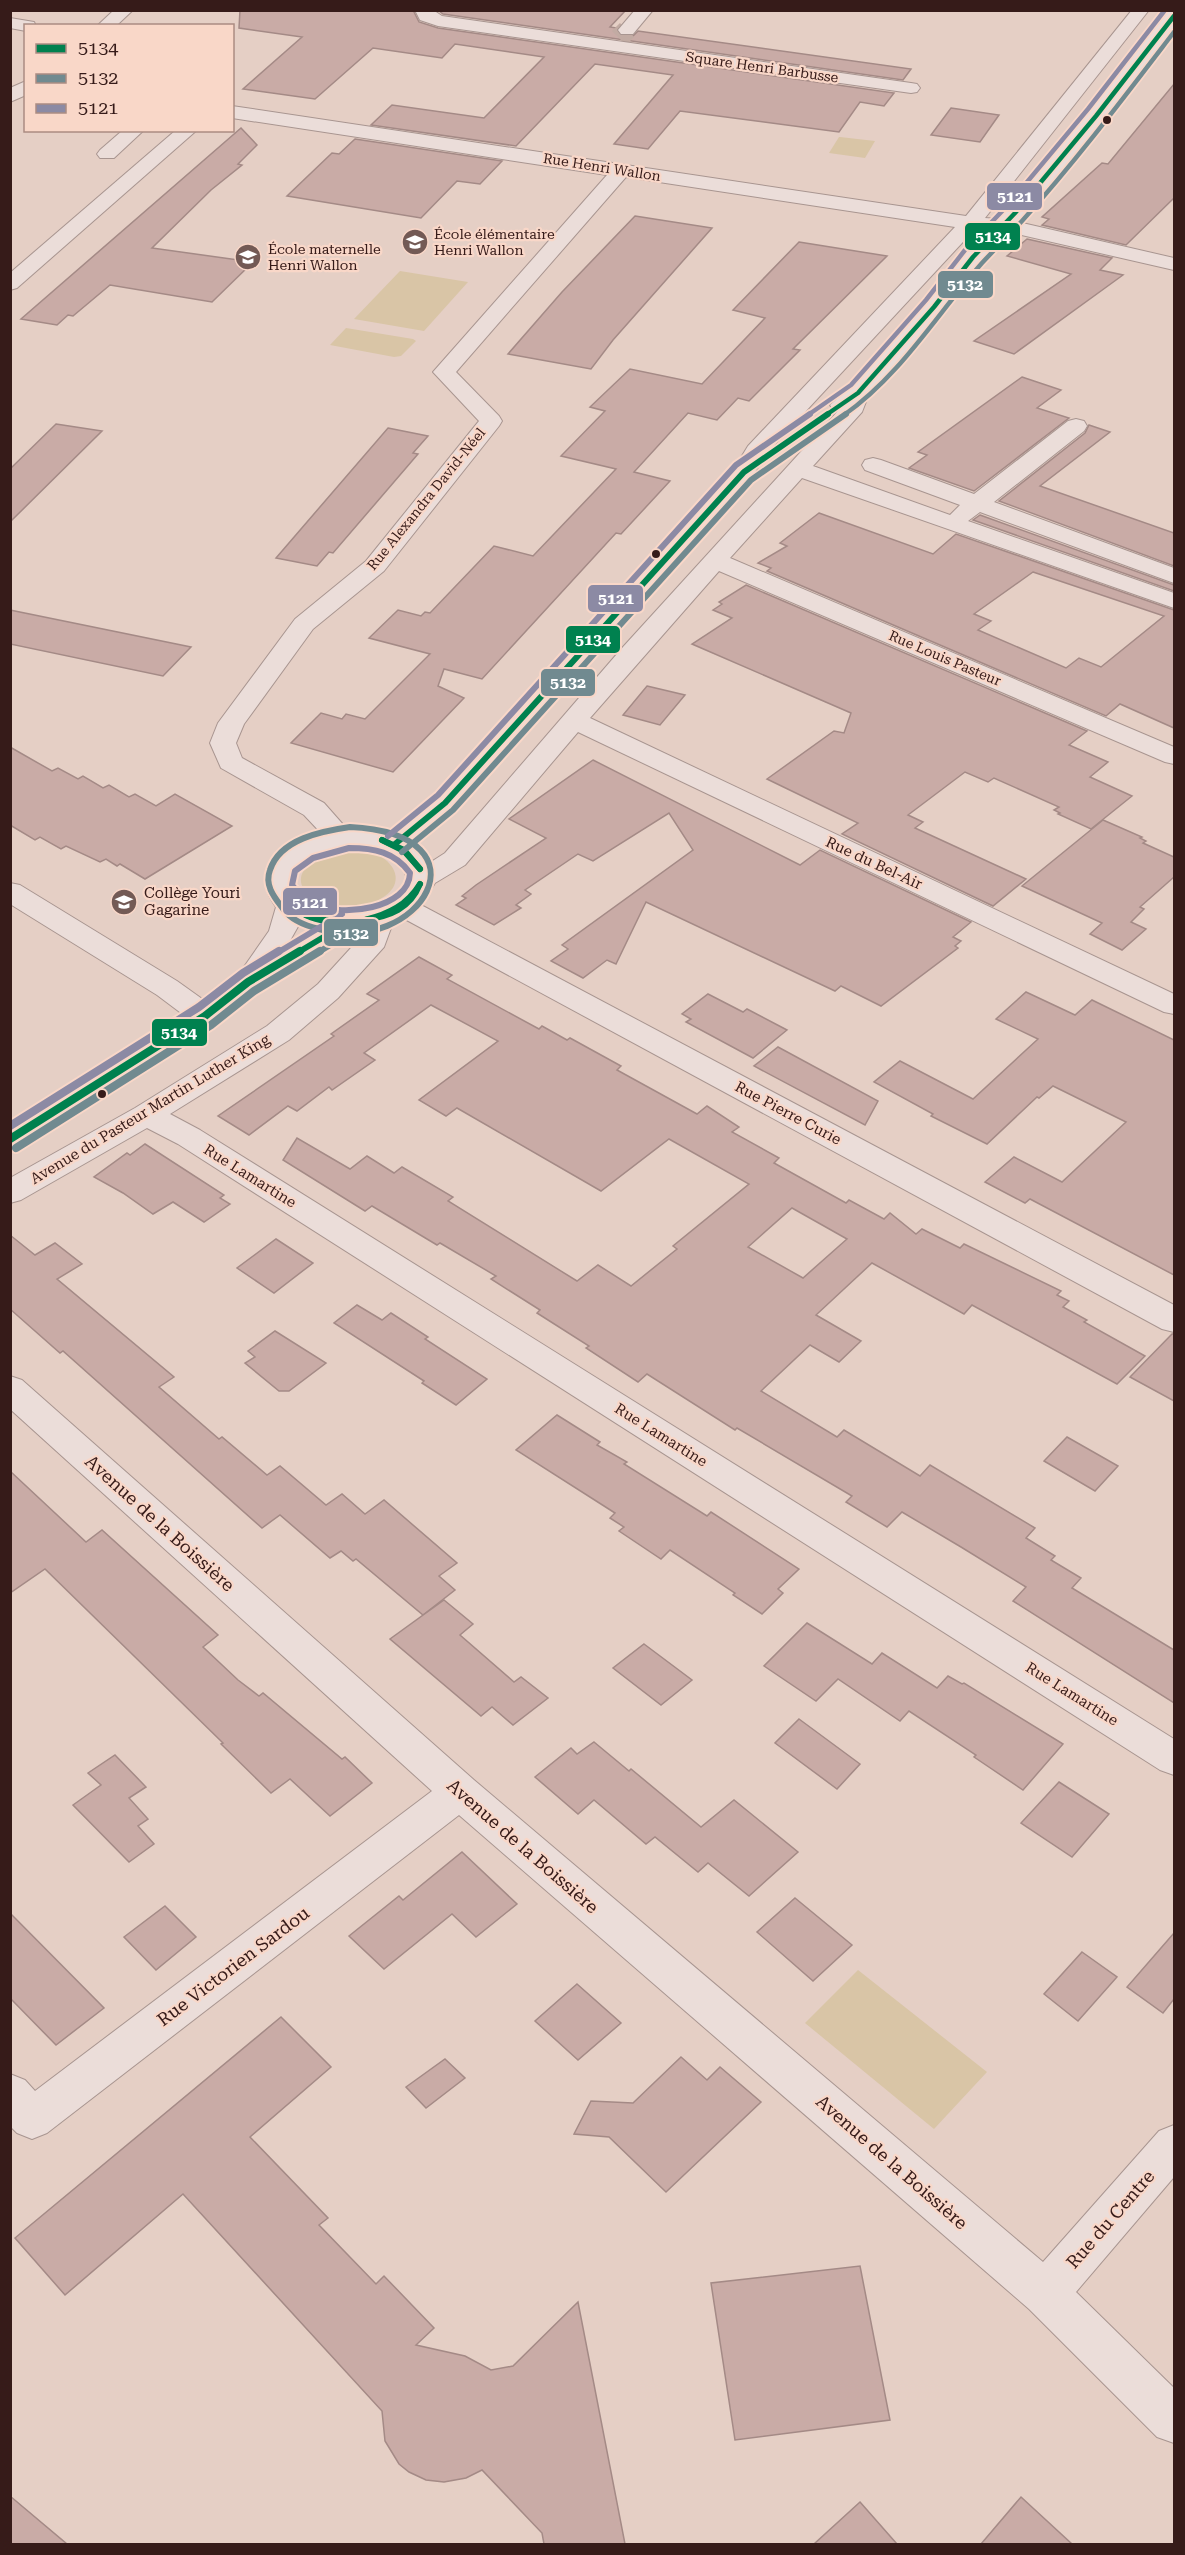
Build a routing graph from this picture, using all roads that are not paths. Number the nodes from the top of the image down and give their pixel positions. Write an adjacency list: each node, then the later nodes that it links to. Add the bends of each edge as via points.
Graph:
1 (125, 10): 6 (street)
2 (424, 10): 7 (street, Square Henri Barbusse, via 426,16 438,21)
3 (645, 10): 7 (street)
4 (1141, 10): 16 (street, Avenue du Pasteur Martin Luther King)
5 (1174, 16): 17 (street, Avenue du Pasteur Martin Luther King)
6 (108, 24)
7 (620, 38): 9 (street, Square Henri Barbusse)
8 (24, 87): 10 (street)
9 (911, 88)
10 (10, 97)
11 (234, 112): 15 (street, Rue Henri Wallon)
12 (133, 132): 14 (street)
13 (186, 132): 19 (street)
14 (107, 154)
15 (622, 170): 16 (street, Rue Henri Wallon); 32 (street, Rue Alexandra David-Néel, via 444,372 491,421 375,566 304,624 231,723 223,743 230,762 314,809)
16 (971, 222): 17 (street, Rue Henri Wallon); 24 (street, Avenue du Pasteur Martin Luther King, via 756,451)
17 (1004, 225): 18 (street, Rue Henri Wallon); 20 (street, Avenue du Pasteur Martin Luther King)
18 (1174, 264)
19 (10, 284)
20 (858, 393): 23 (street, Avenue du Pasteur Martin Luther King, via 854,407); 24 (street, Avenue du Pasteur Martin Luther King)
21 (1076, 426): 25 (street)
22 (873, 465): 25 (street)
23 (798, 469): 26 (street); 27 (street, Avenue du Pasteur Martin Luther King)
24 (744, 472): 33 (street, Avenue du Pasteur Martin Luther King, via 444,804)
25 (975, 503): 26 (street); 28 (street)
26 (952, 523): 29 (street)
27 (715, 560): 30 (street, Avenue du Pasteur Martin Luther King); 31 (street, Rue Louis Pasteur)
28 (1174, 576)
29 (1174, 601)
30 (574, 720): 34 (street, Avenue du Pasteur Martin Luther King, via 455,859); 40 (street, Rue du Bel-Air)
31 (1174, 756)
32 (339, 837): 33 (street, via 358,836); 36 (street, via 302,849 289,859 279,883)
33 (395, 844): 34 (street, via 420,865)
34 (422, 879): 37 (street, Avenue du Pasteur Martin Luther King, via 416,894)
35 (10, 891): 41 (street, via 167,988)
36 (291, 906): 38 (street, via 325,921); 39 (street, via 284,931)
37 (392, 912): 38 (street); 42 (street, Avenue du Pasteur Martin Luther King, via 374,941 295,1019); 45 (street, Rue Pierre Curie)
38 (347, 922): 39 (street)
39 (248, 982): 41 (street)
40 (1174, 1005)
41 (205, 1016): 43 (street)
42 (146, 1115): 44 (street, Avenue du Pasteur Martin Luther King); 47 (street, Rue Lamartine, via 189,1137)
43 (10, 1139)
44 (10, 1192)
45 (1174, 1320)
46 (10, 1389): 48 (street, Avenue de la Boissière)
47 (1174, 1759)
48 (460, 1792): 49 (street, Rue Victorien Sardou, via 32,2119); 51 (street, Avenue de la Boissière)
49 (10, 2094)
50 (1174, 2145): 51 (street, Rue du Centre)
51 (1045, 2292): 52 (street, Avenue de la Boissière)
52 (1174, 2420)

